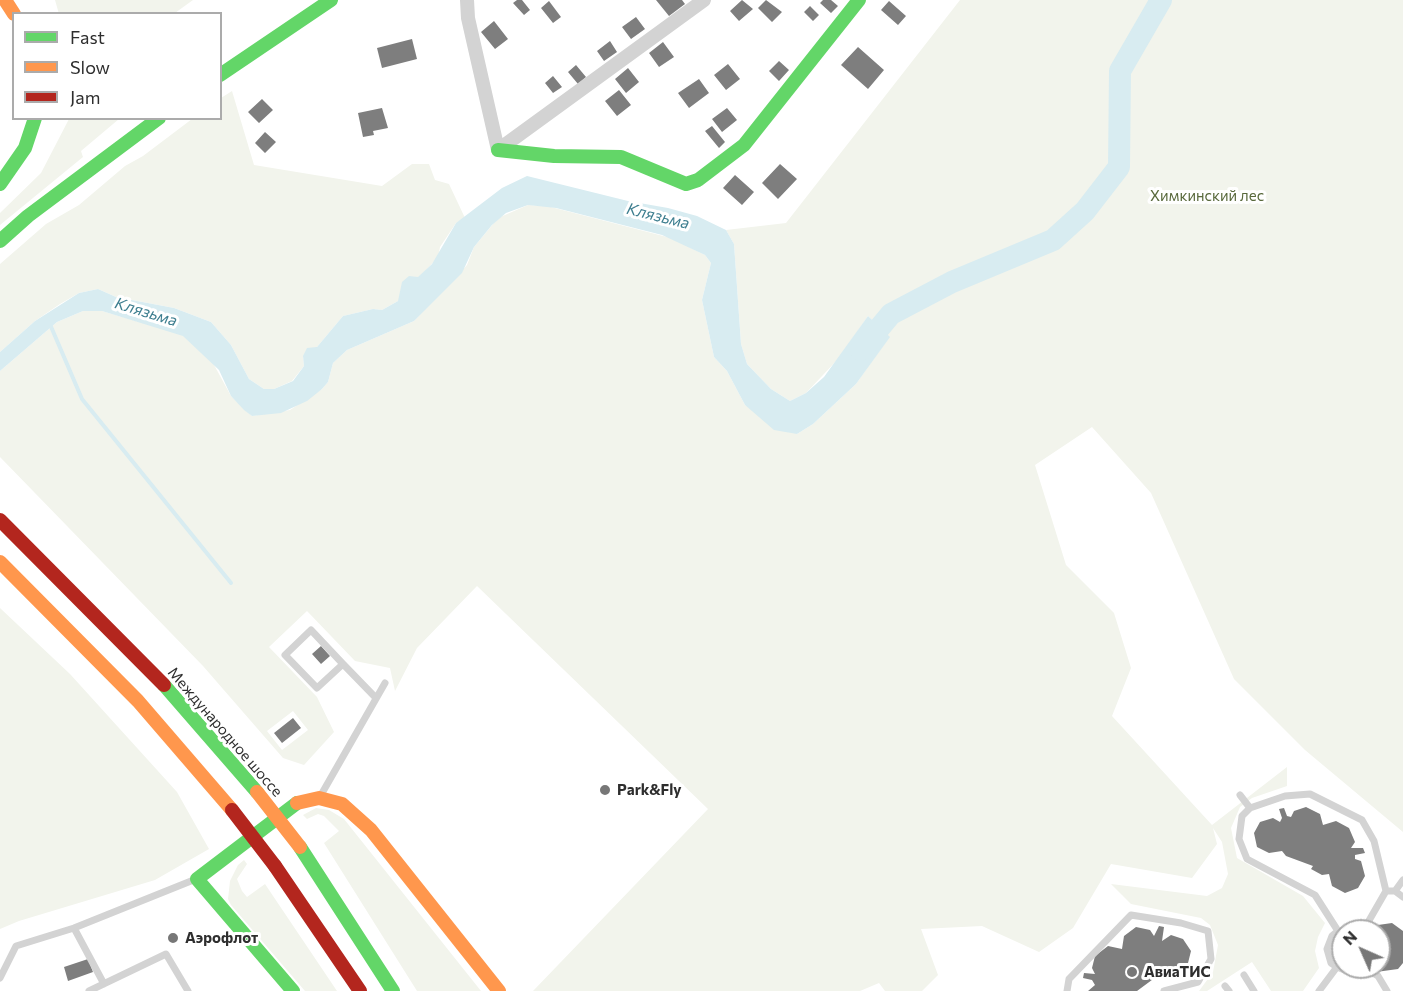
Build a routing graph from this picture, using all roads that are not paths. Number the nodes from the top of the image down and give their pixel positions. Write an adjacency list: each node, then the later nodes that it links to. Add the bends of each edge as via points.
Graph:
1 (331, 0): 5 (main road)
2 (467, 0): 8 (street)
3 (704, 0): 8 (street)
4 (859, 0): 8 (main road, via 744,145 698,180 686,184 621,157)
5 (222, 74)
6 (34, 120): 9 (main road, via 26,148)
7 (156, 120): 10 (main road)
8 (498, 150)
9 (0, 184)
10 (0, 241)
11 (0, 520): 38 (main road, Международное шоссе, bridge, via 160,680 257,792 300,847)
12 (0, 562): 37 (main road, bridge, via 138,701 232,810)
13 (343, 664): 13 (lane, via 317,688 285,655 312,630); 15 (lane)
14 (385, 683): 15 (lane)
15 (376, 698): 17 (lane)
16 (1240, 795): 18 (lane)
17 (319, 798): 19 (main road, via 297,803); 39 (main road, via 342,804 370,830)
18 (1250, 808): 21 (lane, via 1285,796 1310,794 1362,820 1374,841); 25 (lane, via 1242,816 1239,839 1247,859 1314,895)
19 (197, 879): 26 (lane); 36 (main road)
20 (1403, 880): 22 (lane)
21 (1386, 891): 22 (lane); 24 (lane)
22 (1395, 891): 23 (lane)
23 (1403, 897)
24 (1371, 919)
25 (1331, 921)
26 (74, 928): 31 (lane, via 16,946); 32 (lane)
27 (1331, 939): 28 (lane, via 1327,949)
28 (1331, 960)
29 (1331, 974): 42 (lane)
30 (1244, 975): 41 (lane)
31 (0, 978)
32 (104, 984): 34 (lane); 35 (lane, via 166,954)
33 (1167, 990): 40 (lane, via 1198,982 1212,959 1208,931 1131,915 1069,979)
34 (89, 991)
35 (188, 991)
36 (293, 991)
37 (360, 991)
38 (393, 991)
39 (499, 991)
40 (1067, 991)
41 (1254, 991)
42 (1319, 991)

